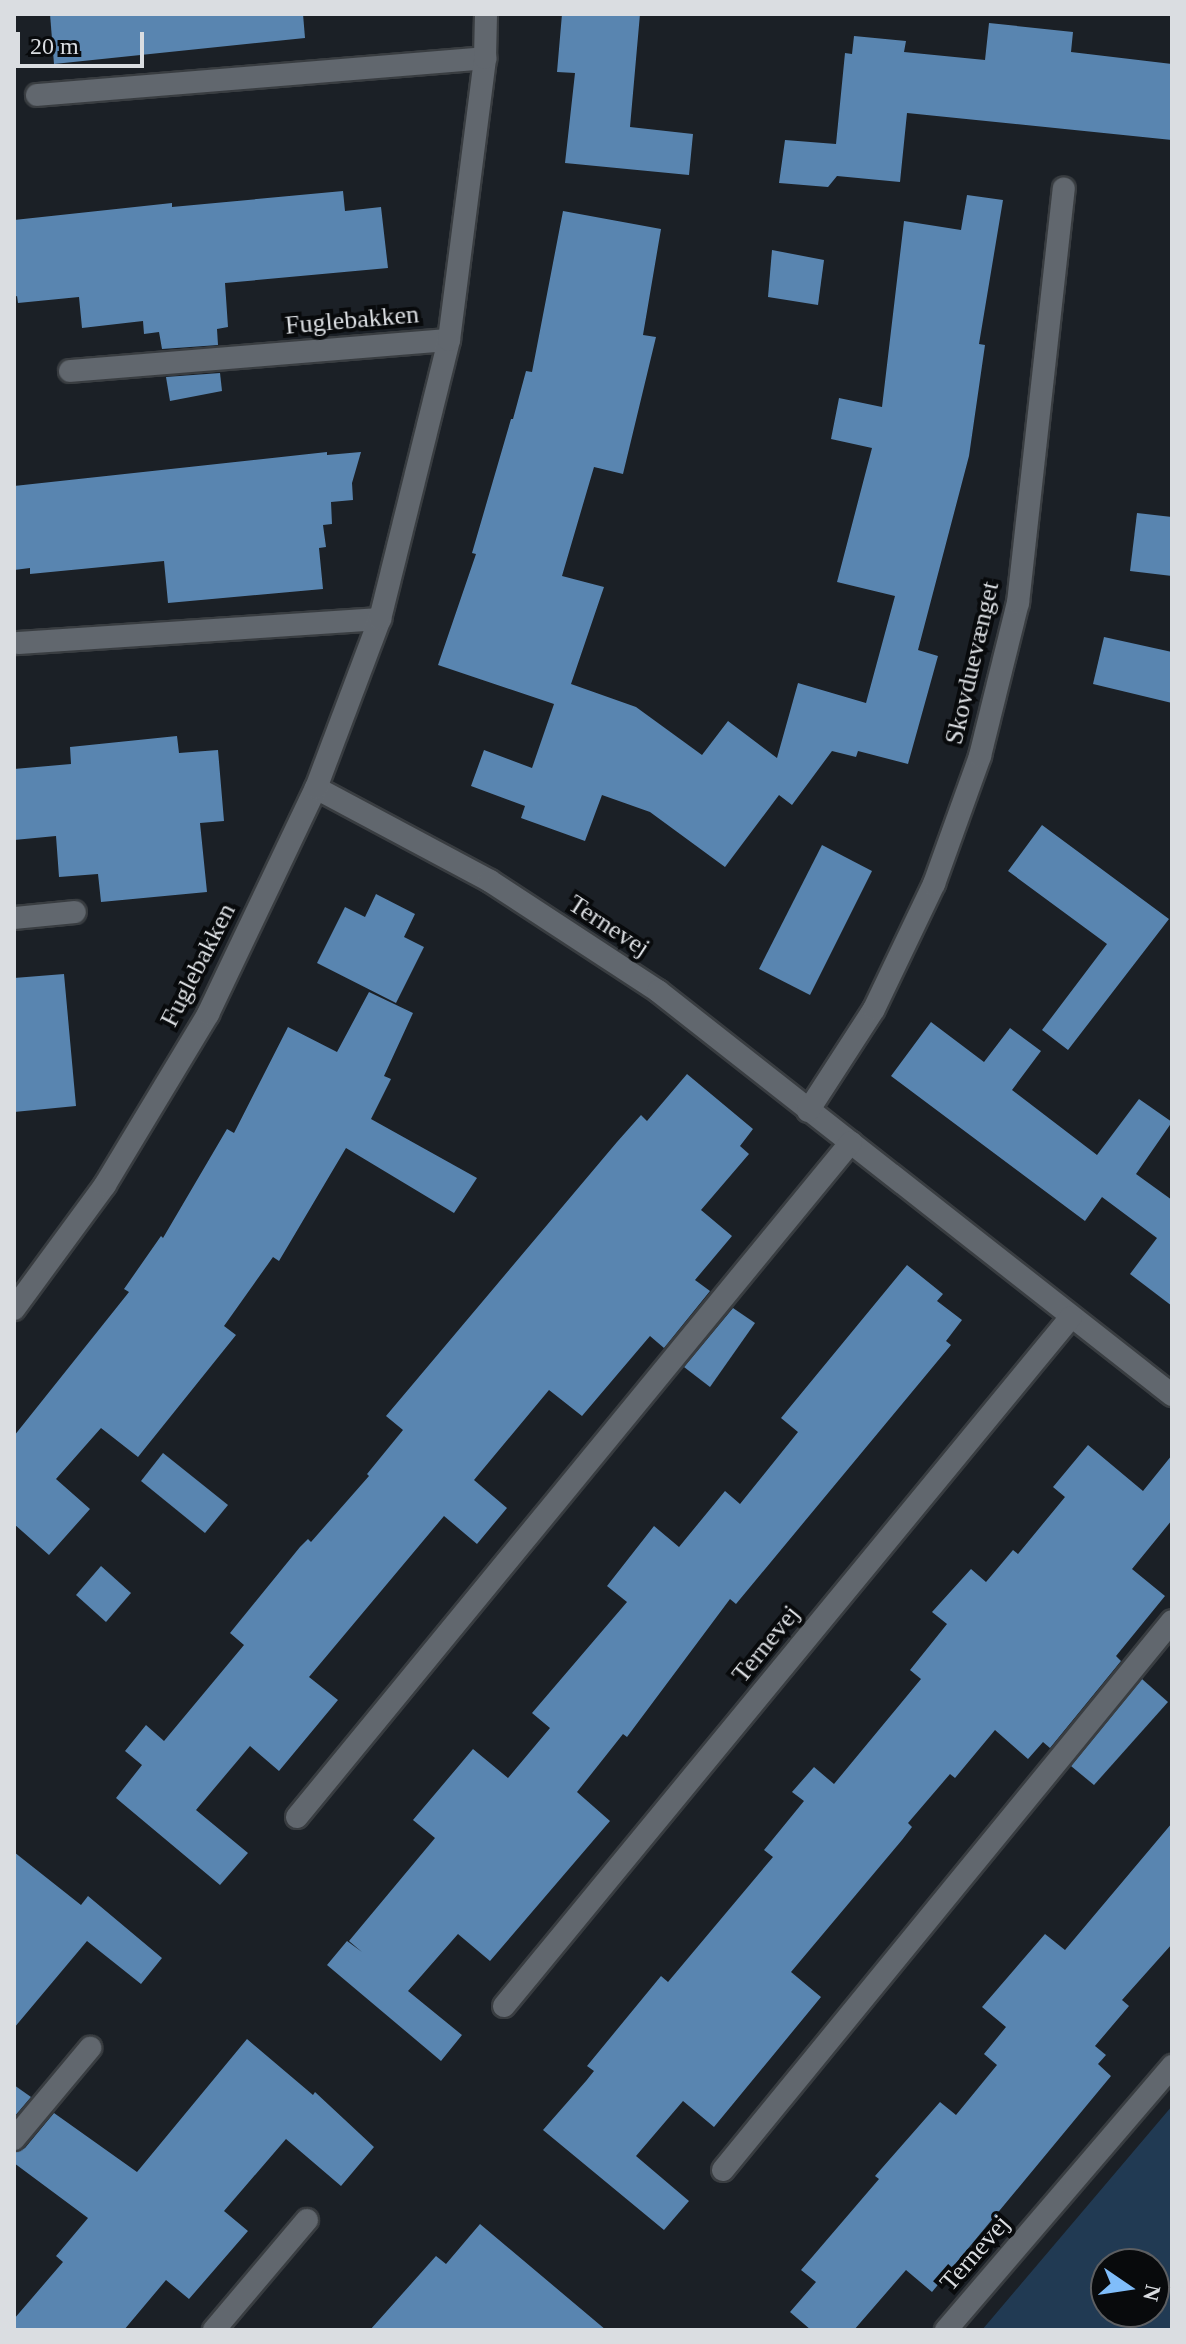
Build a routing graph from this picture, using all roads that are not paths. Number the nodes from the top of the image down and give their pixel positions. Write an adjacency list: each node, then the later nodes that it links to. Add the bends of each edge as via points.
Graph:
1 (486, 14): 2 (street, Fuglebakken)
2 (485, 58): 3 (street); 5 (street, Fuglebakken)
3 (37, 95)
4 (1064, 189): 12 (street, Skovduevænget, via 1018,603 980,756 934,884 874,1009)
5 (449, 340): 6 (street, Fuglebakken); 7 (street, Fuglebakken)
6 (70, 371)
7 (380, 619): 8 (street); 9 (street, Fuglebakken)
8 (18, 643)
9 (316, 788): 12 (street, Ternevej, via 490,881 658,991); 14 (street, Fuglebakken, via 208,1014 105,1185)
10 (75, 912): 11 (street)
11 (14, 918)
12 (808, 1111): 13 (street, Ternevej)
13 (851, 1142): 15 (street, Ternevej); 18 (street)
14 (14, 1309)
15 (1071, 1317): 16 (street, Ternevej); 19 (street, Ternevej)
16 (1172, 1395)
17 (1172, 1621): 23 (street)
18 (297, 1817)
19 (504, 2006)
20 (90, 2048): 22 (street)
21 (1172, 2066): 26 (street, Ternevej)
22 (14, 2139)
23 (723, 2170)
24 (307, 2220): 25 (street)
25 (214, 2330)
26 (946, 2330)

